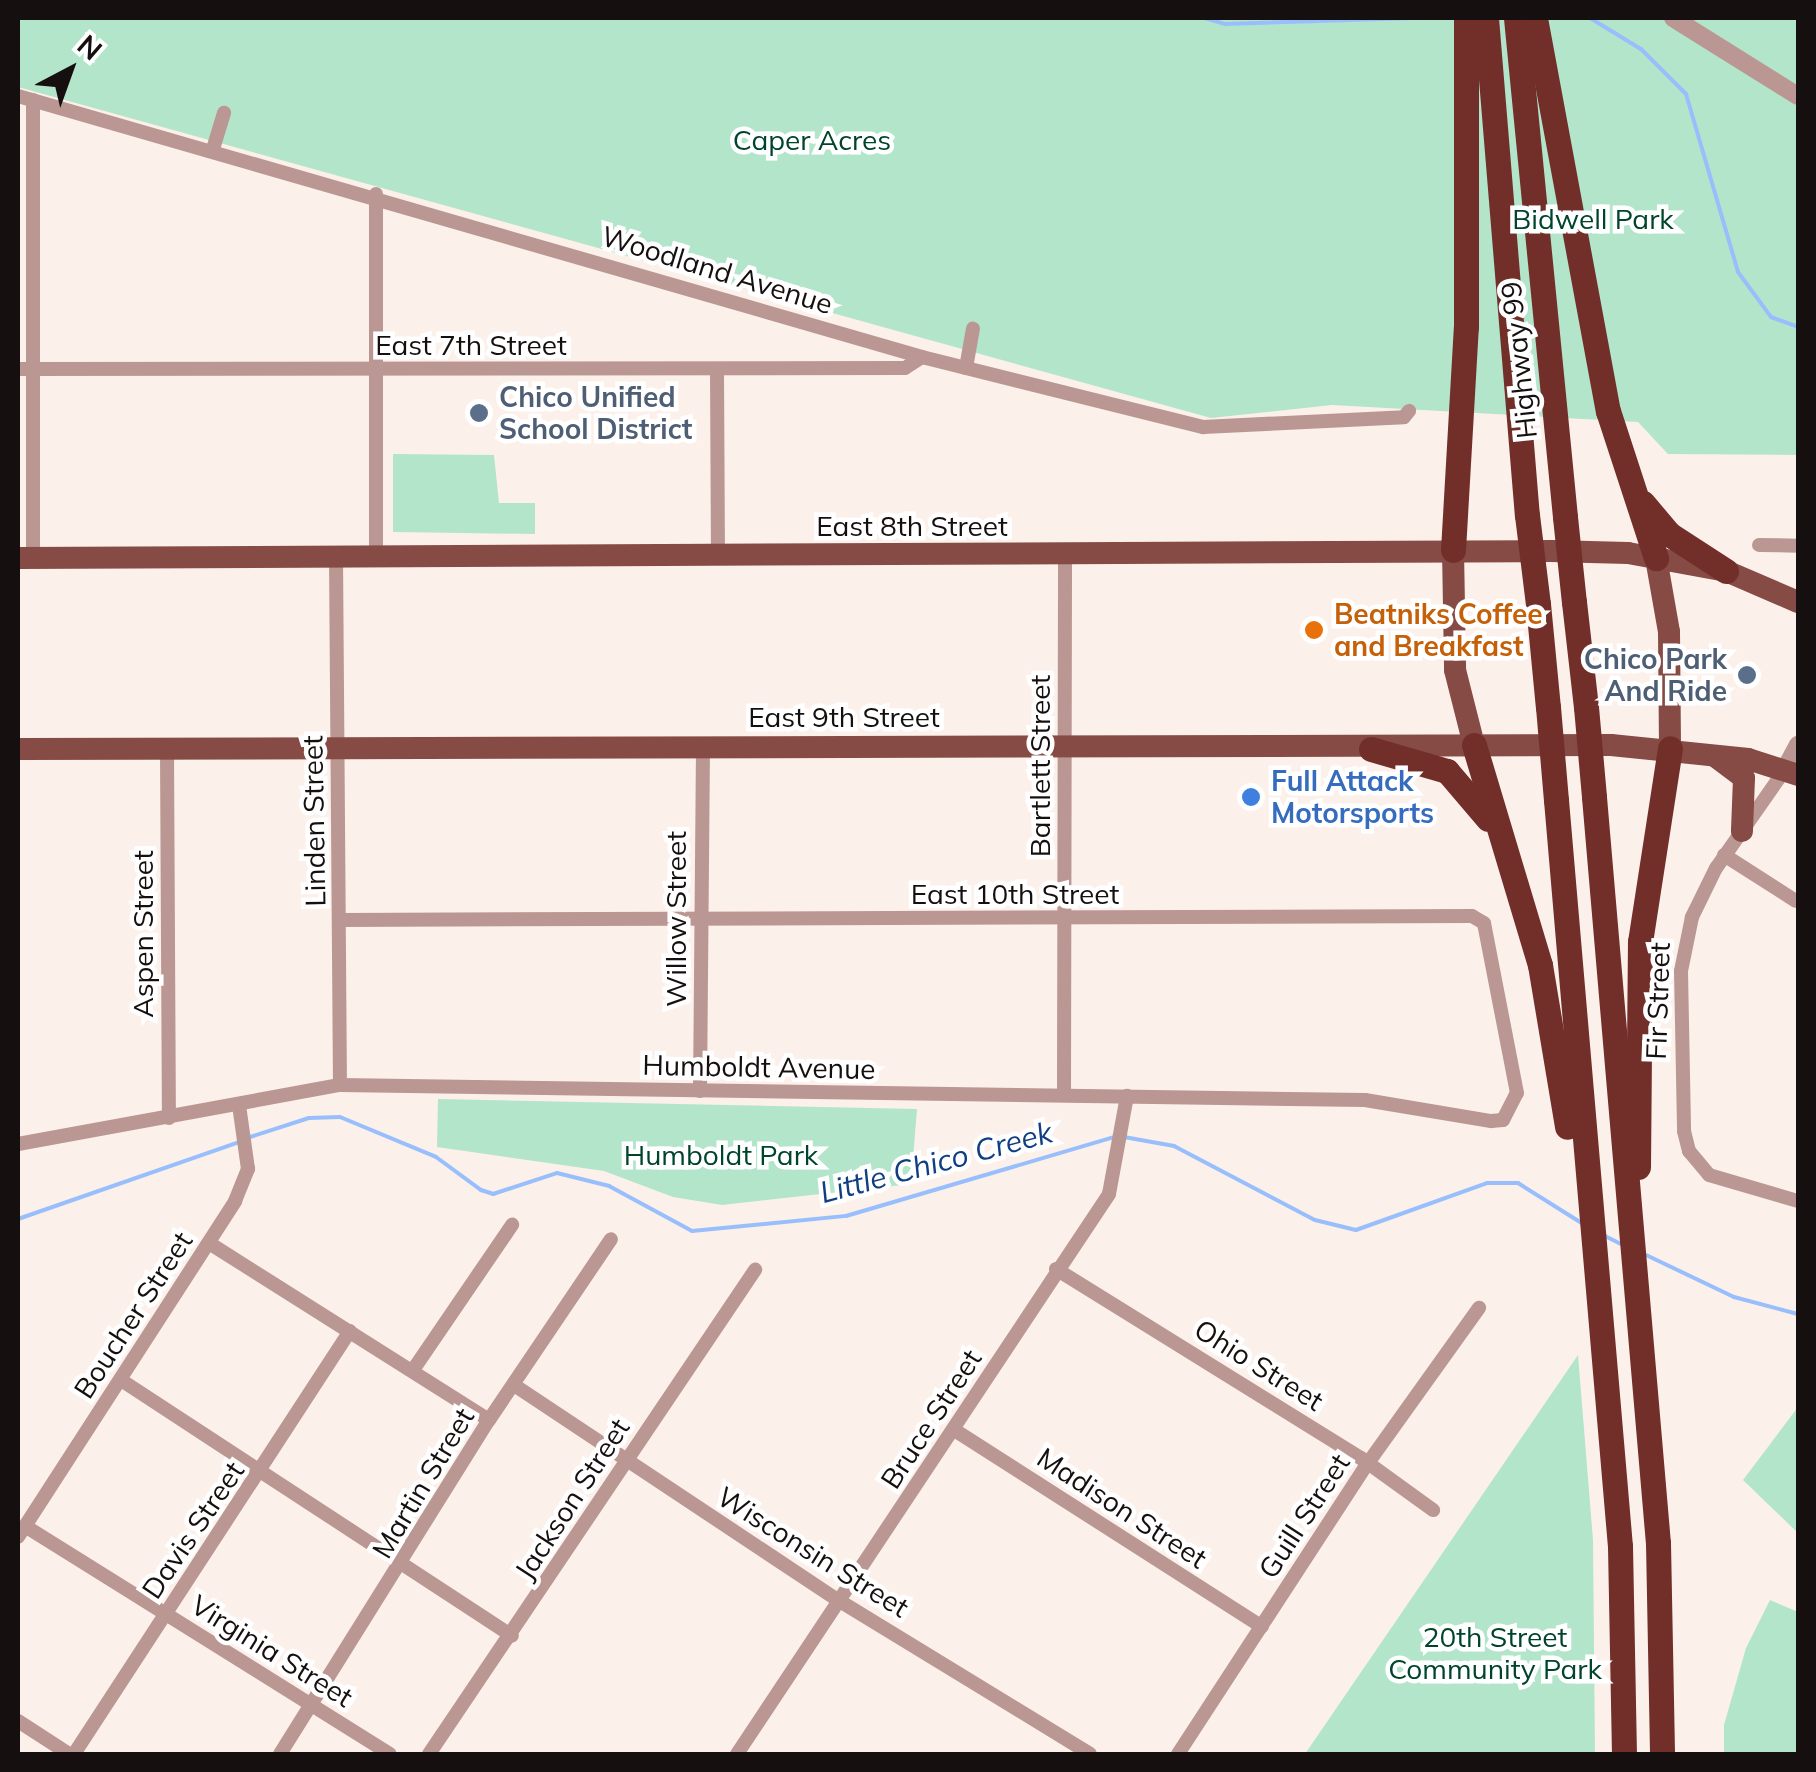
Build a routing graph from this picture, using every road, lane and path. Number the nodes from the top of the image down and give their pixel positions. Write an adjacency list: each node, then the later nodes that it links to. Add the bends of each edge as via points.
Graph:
1 (1466, 18): 24 (highway, via 1463,441)
2 (1486, 18): 59 (highway, bridge, via 1556,800)
3 (1516, 18): 8 (highway, Highway 99)
4 (1534, 18): 8 (highway)
5 (1673, 18): 6 (street)
6 (1798, 96)
7 (25, 98): 10 (street, Woodland Avenue); 11 (street)
8 (1537, 102): 21 (highway, via 1608,412); 61 (highway, Highway 99, bridge, via 1565,518)
9 (224, 113): 10 (street)
10 (213, 149): 12 (street, Woodland Avenue)
11 (25, 188): 17 (street)
12 (376, 194): 14 (street, Woodland Avenue); 18 (street)
13 (974, 329): 15 (street)
14 (922, 356): 15 (street, Woodland Avenue); 19 (street, East 7th Street, via 905,368)
15 (966, 368): 20 (street, Woodland Avenue, via 1216,428 1404,418)
16 (18, 369): 17 (street, East 7th Street)
17 (36, 369): 18 (street, East 7th Street); 29 (street)
18 (375, 370): 19 (street, East 7th Street); 25 (street)
19 (717, 370): 26 (street)
20 (1409, 411)
21 (1635, 490): 30 (highway); 31 (highway, via 1669,534)
22 (1759, 546): 23 (street)
23 (1798, 546)
24 (1453, 550): 28 (main road, East 8th Street); 30 (main road, East 8th Street); 35 (main road, via 1456,670)
25 (376, 555): 26 (main road, East 8th Street); 27 (main road, East 8th Street)
26 (718, 555): 28 (main road, East 8th Street)
27 (336, 556): 29 (main road, East 8th Street); 36 (street, Linden Street)
28 (1064, 557): 34 (street, Bartlett Street)
29 (26, 558)
30 (1656, 558): 31 (main road, East 8th Street); 38 (main road, via 1669,632)
31 (1726, 571): 32 (main road, East 8th Street)
32 (1798, 602)
33 (1798, 745): 43 (street, Fir Street)
34 (1064, 746): 37 (main road, East 9th Street); 40 (main road, East 9th Street); 48 (street, Bartlett Street)
35 (1474, 746): 38 (main road, East 9th Street); 40 (main road, East 9th Street); 46 (highway)
36 (337, 748): 37 (main road, East 9th Street); 41 (main road, East 9th Street); 49 (street, Linden Street)
37 (703, 748): 50 (street, Willow Street)
38 (1670, 748): 42 (main road, East 9th Street); 61 (highway, via 1640,942 1638,1198)
39 (18, 749): 41 (main road, East 9th Street)
40 (1371, 749): 46 (highway, via 1433,764 1460,782 1488,819)
41 (167, 750): 56 (street, Aspen Street)
42 (1709, 753): 43 (main road, East 9th Street); 44 (main road, via 1744,778)
43 (1791, 773): 44 (street, Fir Street)
44 (1742, 831): 45 (street, Fir Street)
45 (1724, 855): 47 (street); 60 (street, Fir Street, via 1692,917 1680,971 1684,1131 1698,1167)
46 (1519, 893): 59 (highway, via 1540,965)
47 (1796, 901)
48 (1065, 918): 50 (street, East 10th Street); 53 (street, Bartlett Street); 57 (street, East 10th Street, via 1472,916 1484,923 1516,1078 1513,1106)
49 (340, 920): 50 (street, East 10th Street); 51 (street, Linden Street)
50 (701, 920): 52 (street, Willow Street)
51 (340, 1085): 52 (street, Humboldt Avenue); 55 (street, Humboldt Avenue)
52 (700, 1091): 53 (street, Humboldt Avenue)
53 (1064, 1094): 54 (street, Humboldt Avenue)
54 (1127, 1103): 57 (street, Humboldt Avenue, via 1365,1100); 65 (street, Bruce Street, via 1110,1194)
55 (239, 1105): 56 (street, Humboldt Avenue); 64 (street, Boucher Street, via 247,1162 235,1202)
56 (169, 1118): 58 (street, Humboldt Avenue)
57 (1503, 1120)
58 (18, 1144)
59 (1583, 1196): 93 (highway, via 1620,1546)
60 (1798, 1201)
61 (1629, 1218): 94 (highway, Highway 99, via 1658,1543)
62 (512, 1224): 69 (street)
63 (611, 1239): 71 (street, Martin Street)
64 (209, 1243): 68 (street); 70 (street, Boucher Street)
65 (1056, 1269): 73 (street, Bruce Street); 75 (street, Ohio Street)
66 (755, 1270): 74 (street, Jackson Street)
67 (1478, 1308): 75 (street, Guill Street)
68 (350, 1331): 69 (street); 76 (street, Davis Street)
69 (413, 1370): 72 (street)
70 (122, 1380): 76 (street); 78 (street, Boucher Street)
71 (514, 1385): 72 (street, Martin Street); 74 (street, Wisconsin Street)
72 (489, 1420): 79 (street, Martin Street)
73 (956, 1431): 80 (street, Bruce Street); 82 (street, Madison Street)
74 (626, 1459): 80 (street, Wisconsin Street); 83 (street, Jackson Street)
75 (1368, 1463): 77 (street, Ohio Street); 82 (street, Guill Street)
76 (260, 1476): 79 (street); 81 (street, Davis Street)
77 (1433, 1510)
78 (21, 1532): 81 (street, Virginia Street)
79 (404, 1565): 83 (street); 84 (street, Martin Street)
80 (838, 1600): 90 (street, Bruce Street); 91 (street, Wisconsin Street)
81 (167, 1614): 84 (street, Virginia Street); 86 (street, Davis Street)
82 (1262, 1627): 92 (street, Guill Street)
83 (512, 1636): 89 (street, Jackson Street)
84 (310, 1704): 87 (street, Martin Street); 88 (street, Virginia Street)
85 (18, 1721): 86 (street)
86 (71, 1754)
87 (280, 1754)
88 (390, 1754)
89 (430, 1754)
90 (737, 1754)
91 (1090, 1754)
92 (1178, 1754)
93 (1624, 1754)
94 (1662, 1754)

